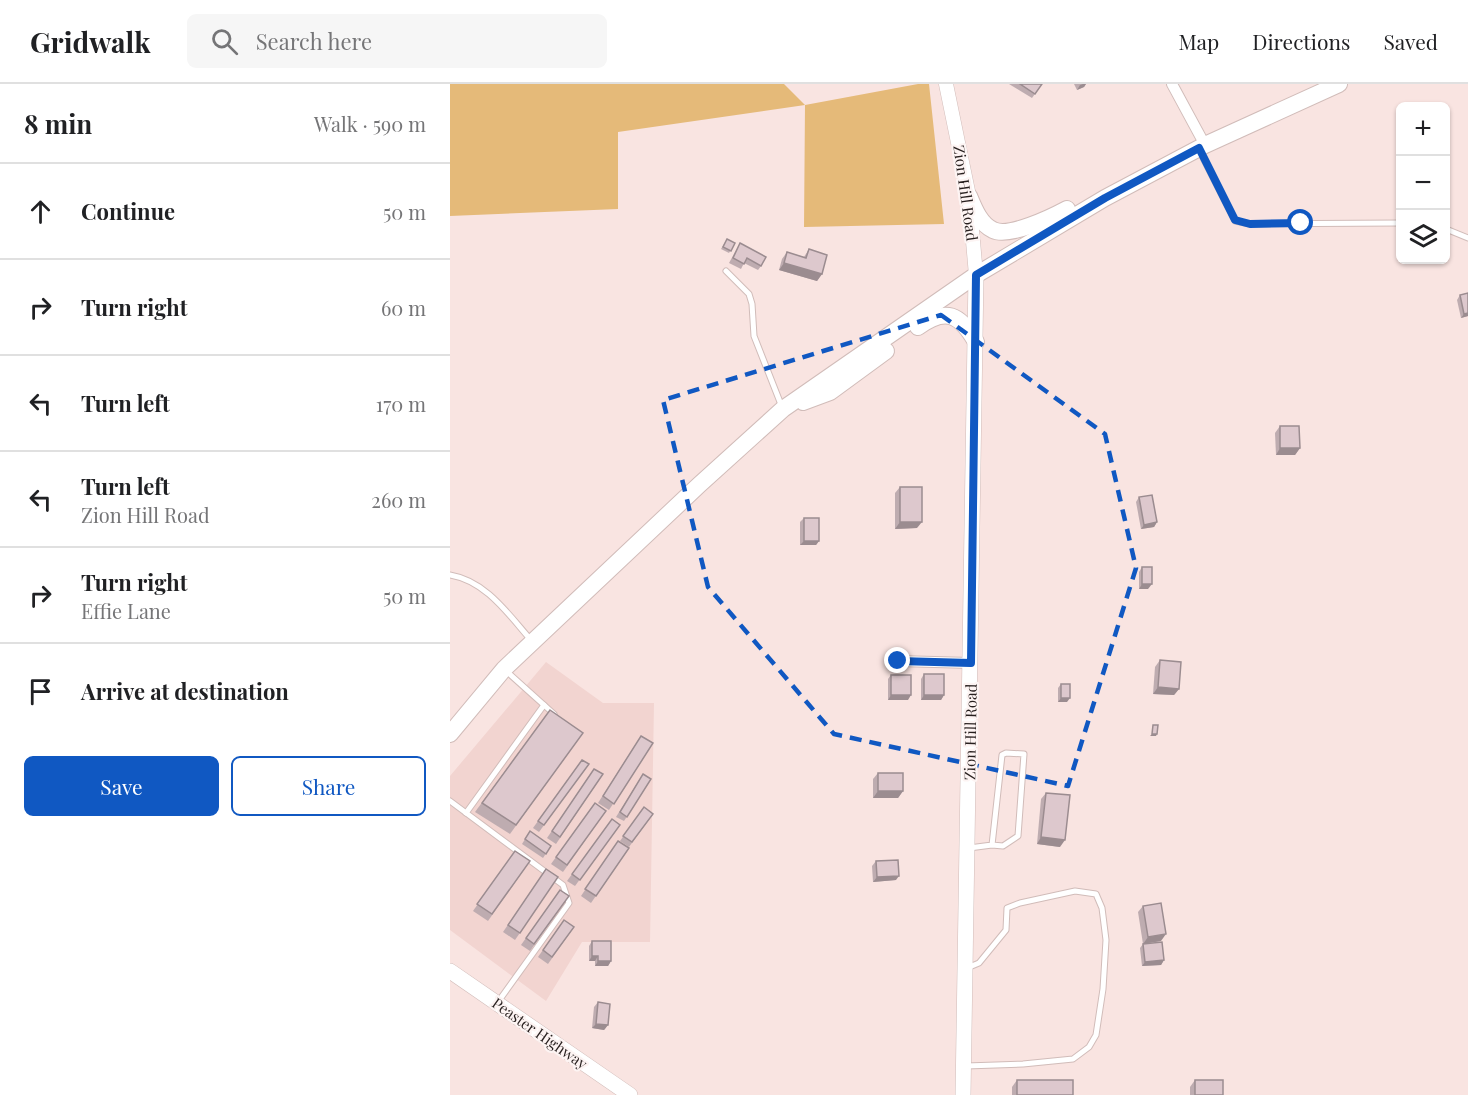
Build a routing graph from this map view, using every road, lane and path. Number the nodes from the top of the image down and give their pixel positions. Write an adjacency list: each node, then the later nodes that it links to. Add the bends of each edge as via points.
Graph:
1 (946, 84): 5 (street, Zion Hill Road)
2 (1172, 84): 4 (street)
3 (1340, 84): 4 (main road)
4 (1202, 147): 5 (main road, via 1132,173 1052,217 1013,231 992,230 975,213); 6 (lane, via 1235,220 1250,224); 10 (main road, via 1105,198)
5 (969, 196): 10 (street, Zion Hill Road)
6 (1396, 223)
7 (1450, 231): 8 (lane)
8 (1468, 238)
9 (726, 270): 12 (lane, via 749,294 754,336)
10 (976, 275): 11 (main road, Zion Hill Road); 12 (main road)
11 (976, 342): 12 (main road, via 961,321 941,315 928,320 830,392); 16 (main road, Zion Hill Road)
12 (783, 409): 14 (main road)
13 (450, 575): 14 (lane, via 470,581 491,595)
14 (533, 642): 17 (main road)
15 (898, 661): 16 (street)
16 (971, 663): 24 (main road, Zion Hill Road)
17 (504, 669): 18 (lane); 20 (main road)
18 (544, 705): 19 (lane); 22 (lane)
19 (562, 720)
20 (450, 734)
21 (450, 801): 22 (lane)
22 (466, 813): 27 (lane, via 563,885 569,903)
23 (992, 845): 23 (lane, via 1003,846 1018,836 1024,754 1002,755); 24 (lane)
24 (968, 848): 25 (main road, Zion Hill Road)
25 (966, 969): 28 (main road, Zion Hill Road); 28 (lane, via 979,963 1006,930 1007,908 1075,891 1096,894 1106,940 1096,1035 1089,1047 1073,1059)
26 (450, 971): 27 (main road, Peaster Highway)
27 (496, 1003): 29 (main road, Peaster Highway)
28 (963, 1066): 30 (main road, Zion Hill Road)
29 (630, 1095)
30 (963, 1095)

